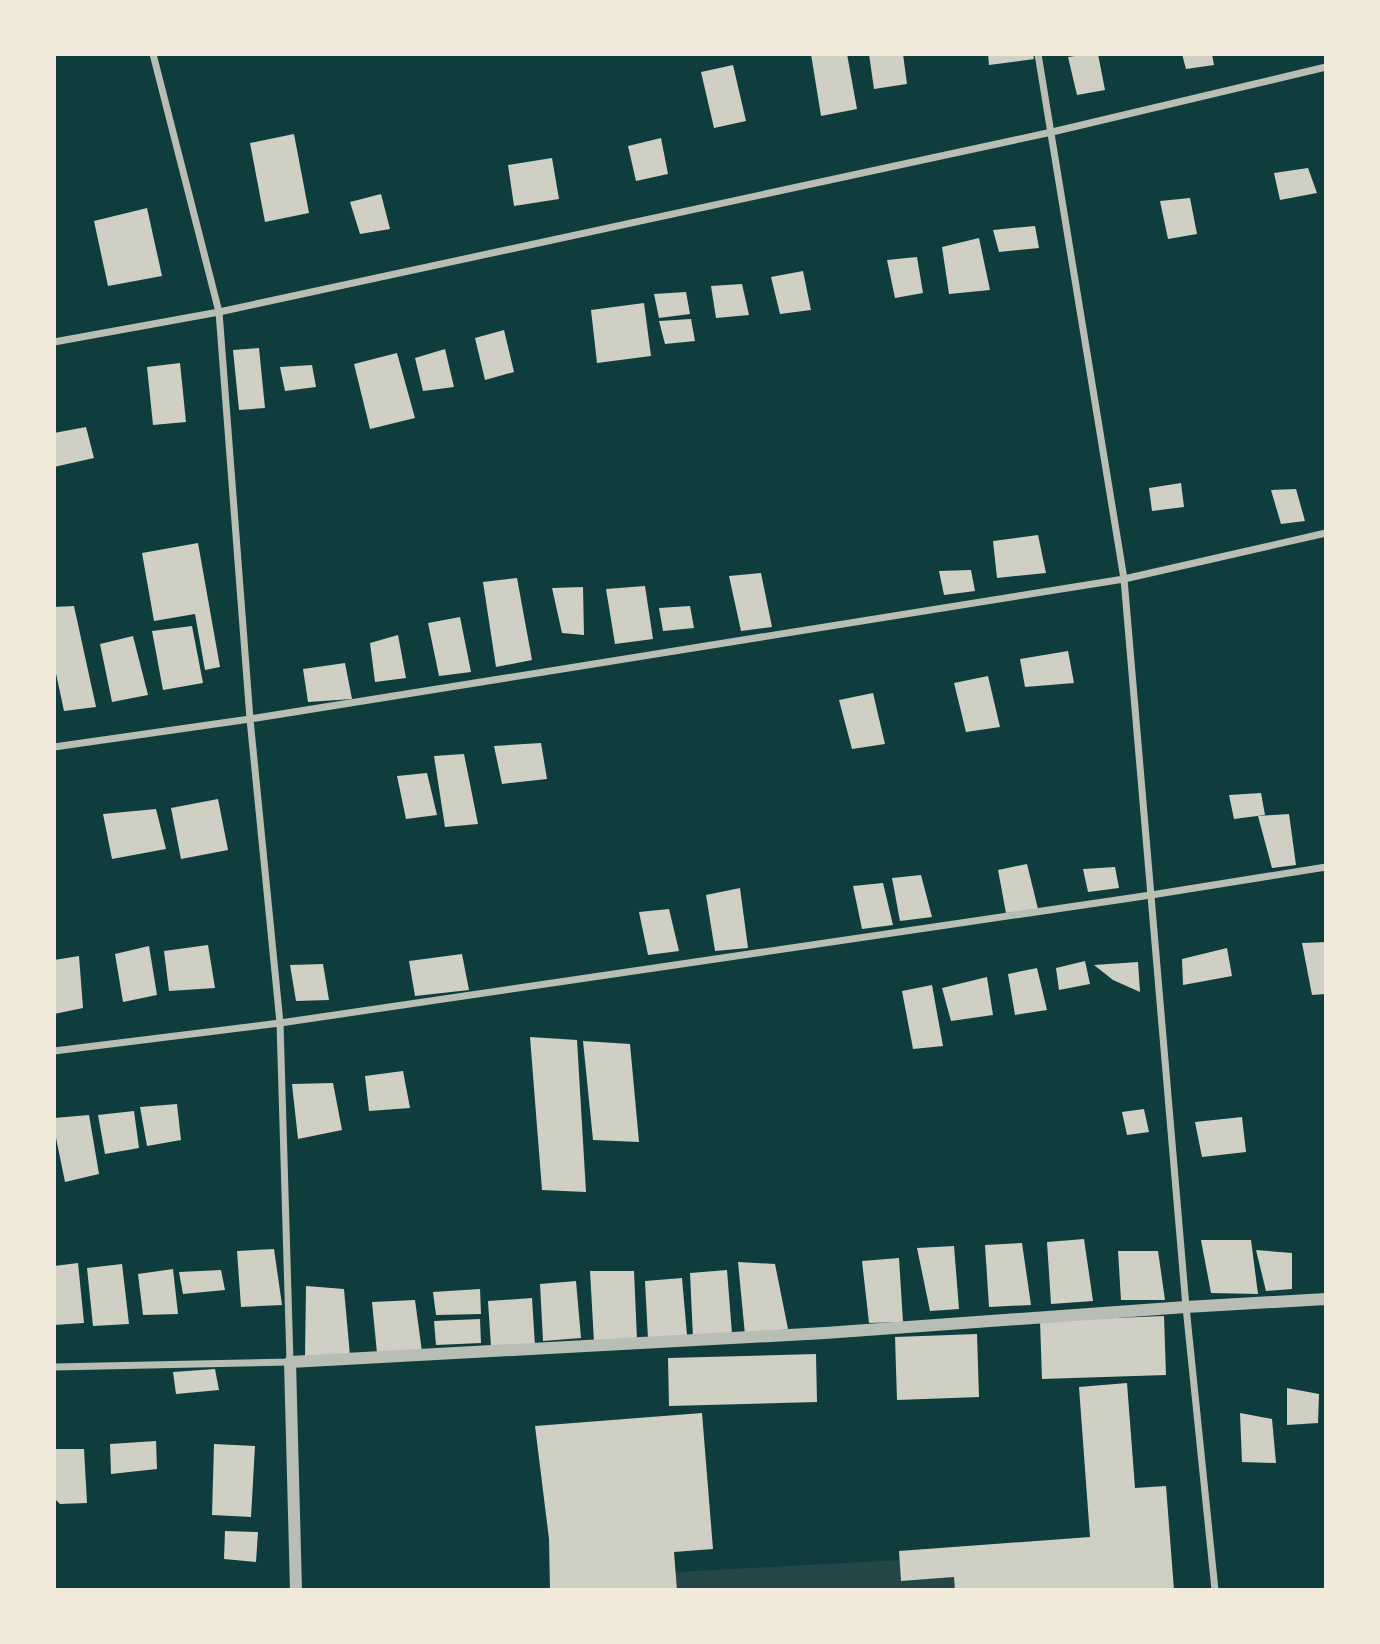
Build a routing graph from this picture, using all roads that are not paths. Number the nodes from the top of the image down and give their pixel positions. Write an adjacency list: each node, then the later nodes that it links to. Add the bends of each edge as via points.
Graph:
1 (153, 54): 5 (street)
2 (1038, 54): 4 (street)
3 (1326, 67): 4 (street)
4 (1052, 132): 5 (street); 8 (street)
5 (219, 313): 6 (street); 9 (street)
6 (54, 342)
7 (1326, 533): 8 (street)
8 (1124, 579): 9 (street); 12 (street)
9 (250, 719): 10 (street); 13 (street)
10 (54, 747)
11 (1326, 867): 12 (street)
12 (1151, 895): 13 (street); 16 (street)
13 (280, 1023): 14 (street); 17 (street)
14 (54, 1051)
15 (1326, 1299): 16 (street)
16 (1186, 1307): 17 (street, via 825,1333); 20 (street)
17 (290, 1362): 18 (street); 19 (street)
18 (54, 1367)
19 (296, 1590)
20 (1215, 1590)

